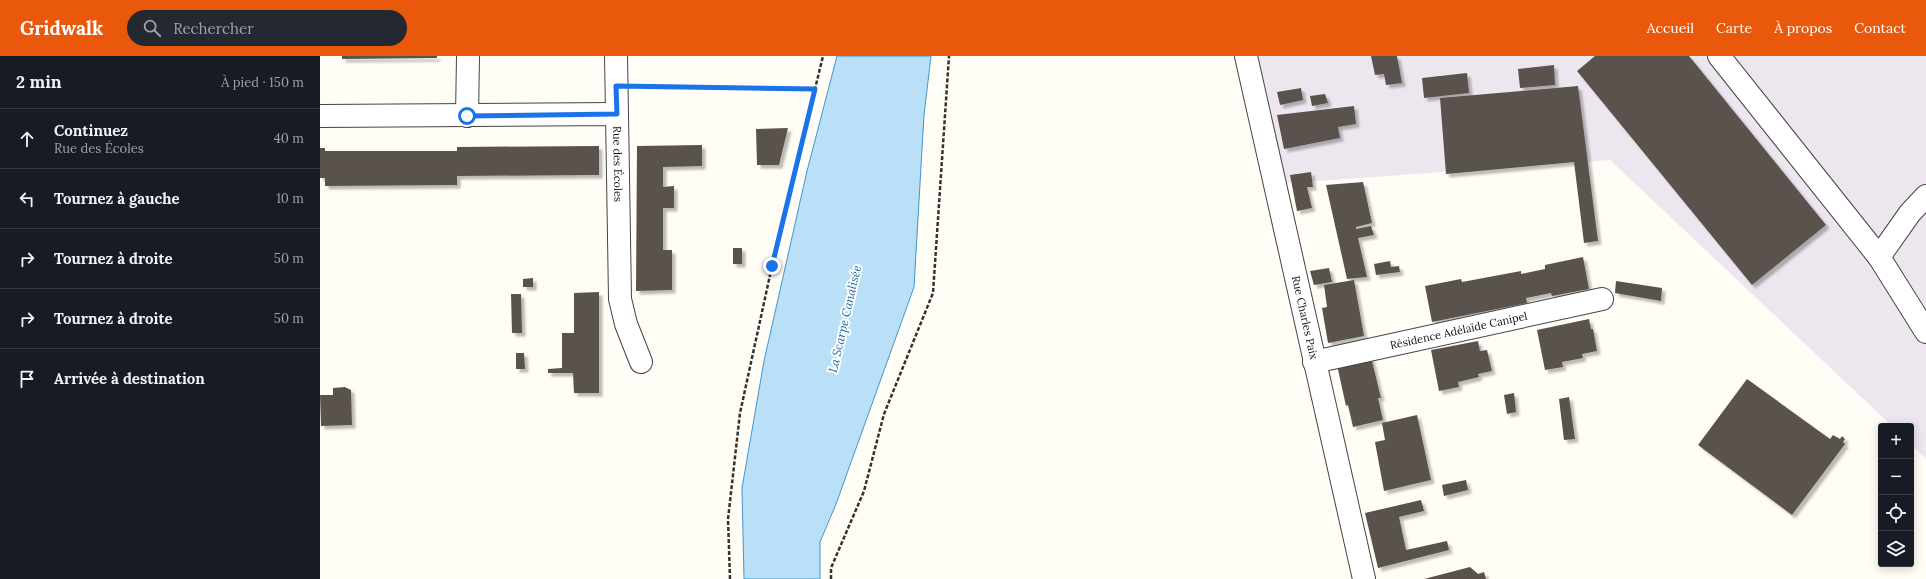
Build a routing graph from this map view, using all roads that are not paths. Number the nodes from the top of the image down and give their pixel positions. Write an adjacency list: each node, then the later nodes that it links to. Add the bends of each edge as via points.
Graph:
1 (468, 56): 7 (street)
2 (616, 56): 5 (street)
3 (1246, 56): 13 (street, Rue Charles Paix)
4 (1718, 56): 9 (street)
5 (617, 114): 7 (street, Rue des Écoles); 12 (street, Rue des Écoles, via 620,299 626,324)
6 (320, 116): 7 (street, Rue des Écoles)
7 (467, 116)
8 (1926, 196): 9 (street, via 1910,213)
9 (1879, 257): 11 (street)
10 (1602, 299): 13 (street, Résidence Adélaïde Canipel)
11 (1926, 332)
12 (641, 362)
13 (1314, 362): 14 (street, Rue Charles Paix)
14 (1364, 579)

